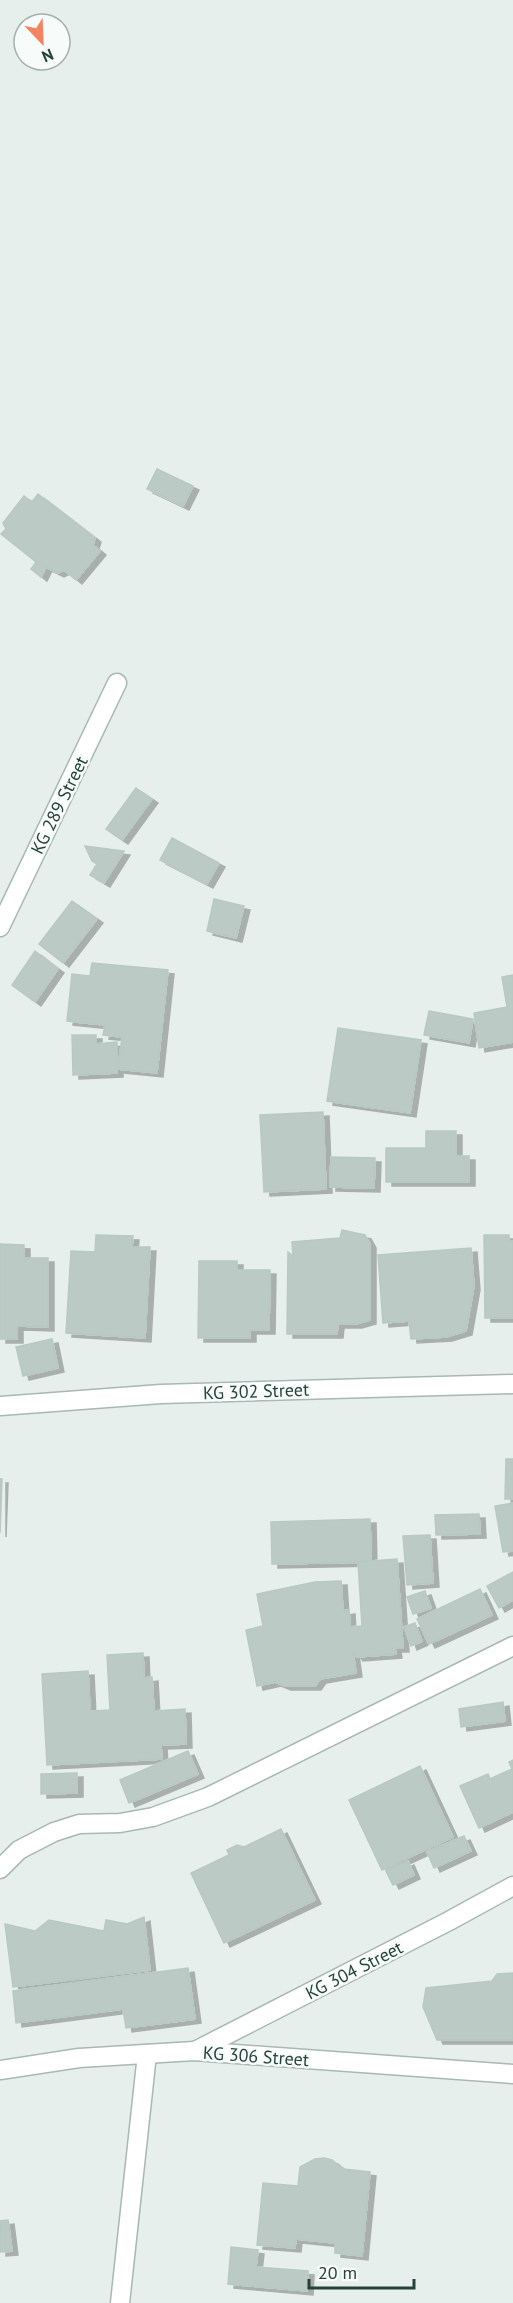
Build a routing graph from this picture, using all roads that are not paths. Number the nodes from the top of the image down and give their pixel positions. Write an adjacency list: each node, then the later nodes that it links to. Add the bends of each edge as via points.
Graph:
1 (117, 683): 2 (street, KG 289 Street)
2 (0, 927)
3 (513, 1384): 4 (street, KG 302 Street, via 161,1394)
4 (0, 1406)
5 (513, 1646): 6 (street, via 208,1797 153,1817 79,1824 54,1832 19,1850)
6 (0, 1869)
7 (513, 1886): 8 (street, KG 304 Street)
8 (194, 2051): 9 (street, KG 306 Street); 11 (street, KG 306 Street)
9 (147, 2054): 10 (street, KG 306 Street, via 80,2058); 12 (street)
10 (0, 2070)
11 (513, 2074)
12 (120, 2303)

